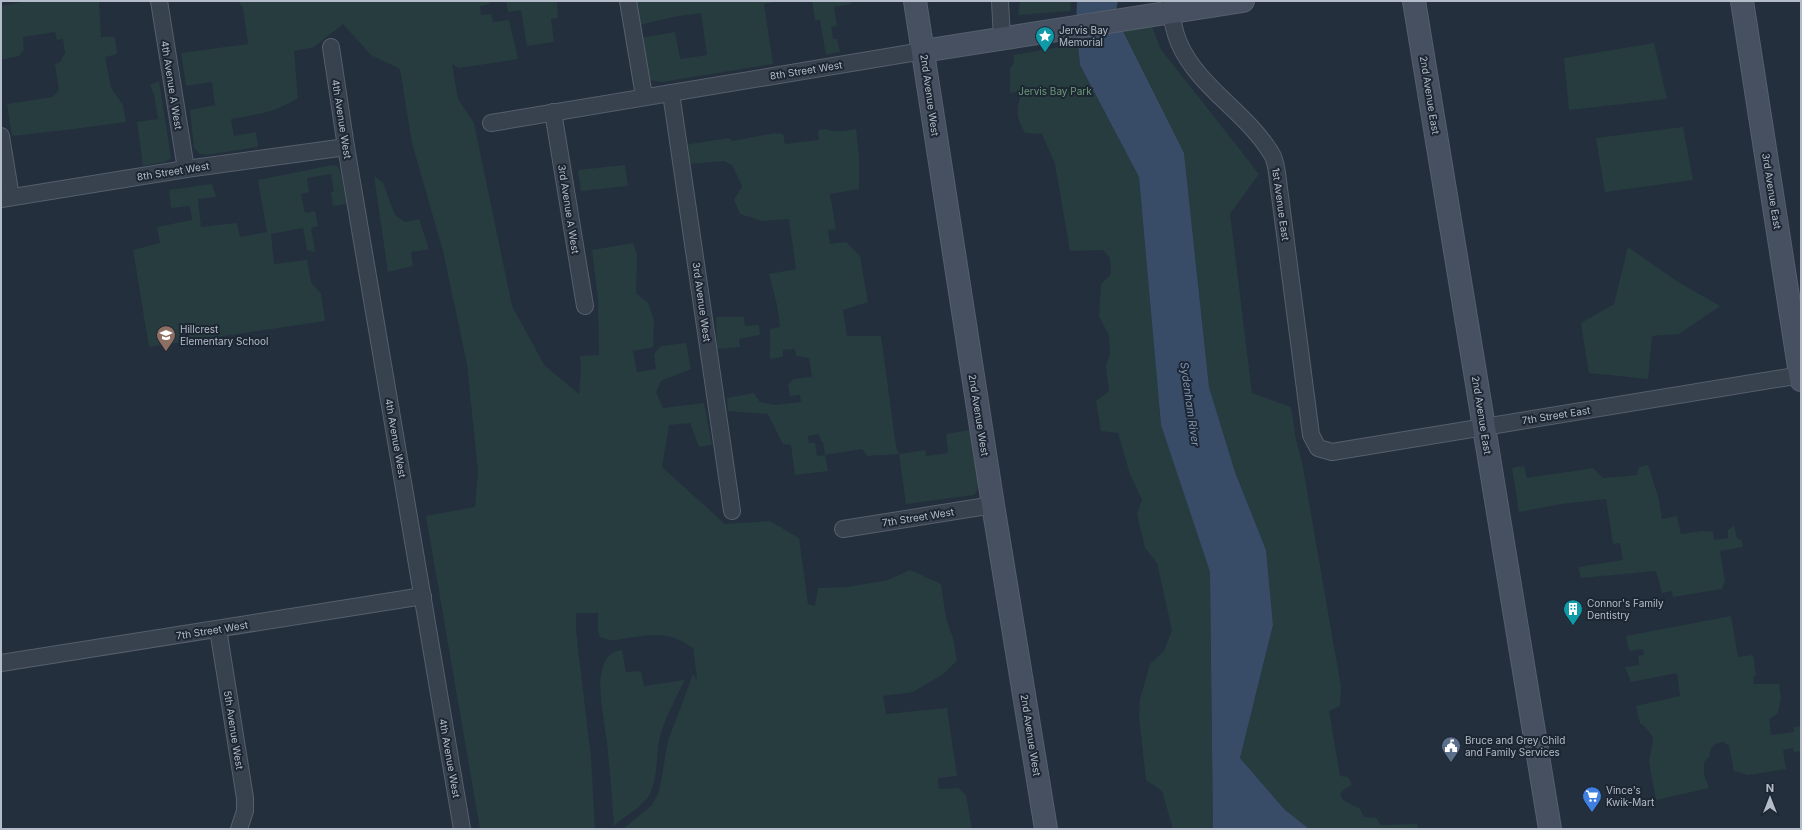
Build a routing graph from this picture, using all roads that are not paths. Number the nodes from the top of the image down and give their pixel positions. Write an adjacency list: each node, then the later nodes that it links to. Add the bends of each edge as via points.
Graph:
1 (159, 1): 18 (street, 4th Avenue A West)
2 (628, 1): 13 (street)
3 (915, 1): 11 (street, 2nd Avenue West)
4 (1000, 1): 9 (street)
5 (1243, 1): 8 (street, 8th Street West)
6 (1414, 1): 22 (street, 2nd Avenue East)
7 (1742, 1): 21 (street, 3rd Avenue East)
8 (1170, 7): 9 (street, 8th Street West, via 1122,20); 23 (street, 1st Avenue East, via 1179,43 1191,63 1260,137 1272,154 1278,173 1311,435)
9 (1002, 38): 11 (street, 8th Street West)
10 (331, 47): 17 (street, 4th Avenue West)
11 (923, 51): 12 (street, 8th Street West); 24 (street, 2nd Avenue West)
12 (671, 93): 13 (street, 8th Street West); 25 (street, 3rd Avenue West)
13 (644, 96): 14 (street, 8th Street West)
14 (553, 112): 15 (street, 8th Street West); 20 (street, 3rd Avenue A West)
15 (491, 123)
16 (1, 136): 19 (street)
17 (346, 147): 18 (street, 8th Street West); 27 (street, 4th Avenue West)
18 (186, 169): 19 (street, 8th Street West)
19 (6, 198)
20 (585, 306)
21 (1801, 377): 22 (street, 7th Street East)
22 (1484, 427): 23 (street, 7th Street East, via 1332,452 1318,448); 33 (street, 2nd Avenue East)
23 (1314, 442)
24 (993, 505): 26 (street, 7th Street West); 32 (street, 2nd Avenue West)
25 (732, 511)
26 (843, 529)
27 (422, 596): 28 (street, 7th Street West); 31 (street, 4th Avenue West)
28 (218, 629): 29 (street, 7th Street West); 30 (street, 5th Avenue West, via 245,798 245,812)
29 (1, 663)
30 (239, 829)
31 (462, 829)
32 (1046, 829)
33 (1550, 829)

